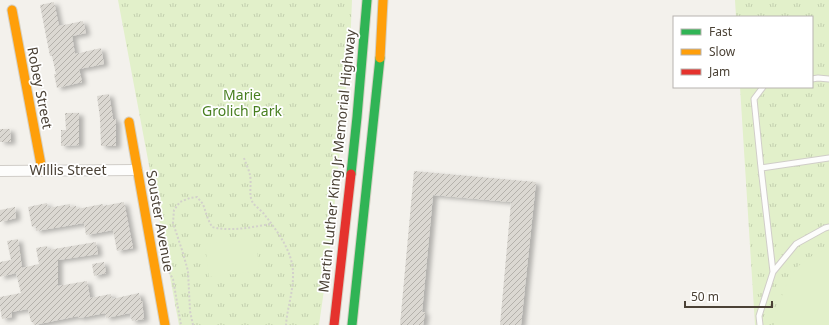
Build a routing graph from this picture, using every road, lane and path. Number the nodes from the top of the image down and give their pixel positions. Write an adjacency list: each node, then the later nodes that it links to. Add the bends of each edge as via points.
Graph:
1 (367, 0): 20 (main road, Martin Luther King Jr Memorial Highway, via 357,117)
2 (383, 0): 21 (main road, via 379,68)
3 (12, 10): 11 (main road, Robey Street)
4 (813, 79): 5 (lane)
5 (829, 79)
6 (762, 88): 10 (lane, via 754,99)
7 (129, 122): 12 (main road, Souster Avenue)
8 (244, 158): 14 (path, via 250,177 253,202)
9 (829, 158): 10 (lane)
10 (761, 168): 16 (lane)
11 (42, 170): 12 (street, Willis Street); 13 (street, Willis Street)
12 (137, 170): 17 (main road, Souster Avenue)
13 (0, 171)
14 (271, 224): 18 (path, via 238,229 212,227 203,204 197,197 180,202 174,210 173,223 188,271); 19 (path, via 286,246 294,276)
15 (829, 227): 16 (lane, via 796,244)
16 (773, 272): 22 (lane, via 759,316)
17 (165, 325)
18 (193, 325)
19 (286, 325)
20 (333, 325)
21 (353, 325)
22 (760, 325)

